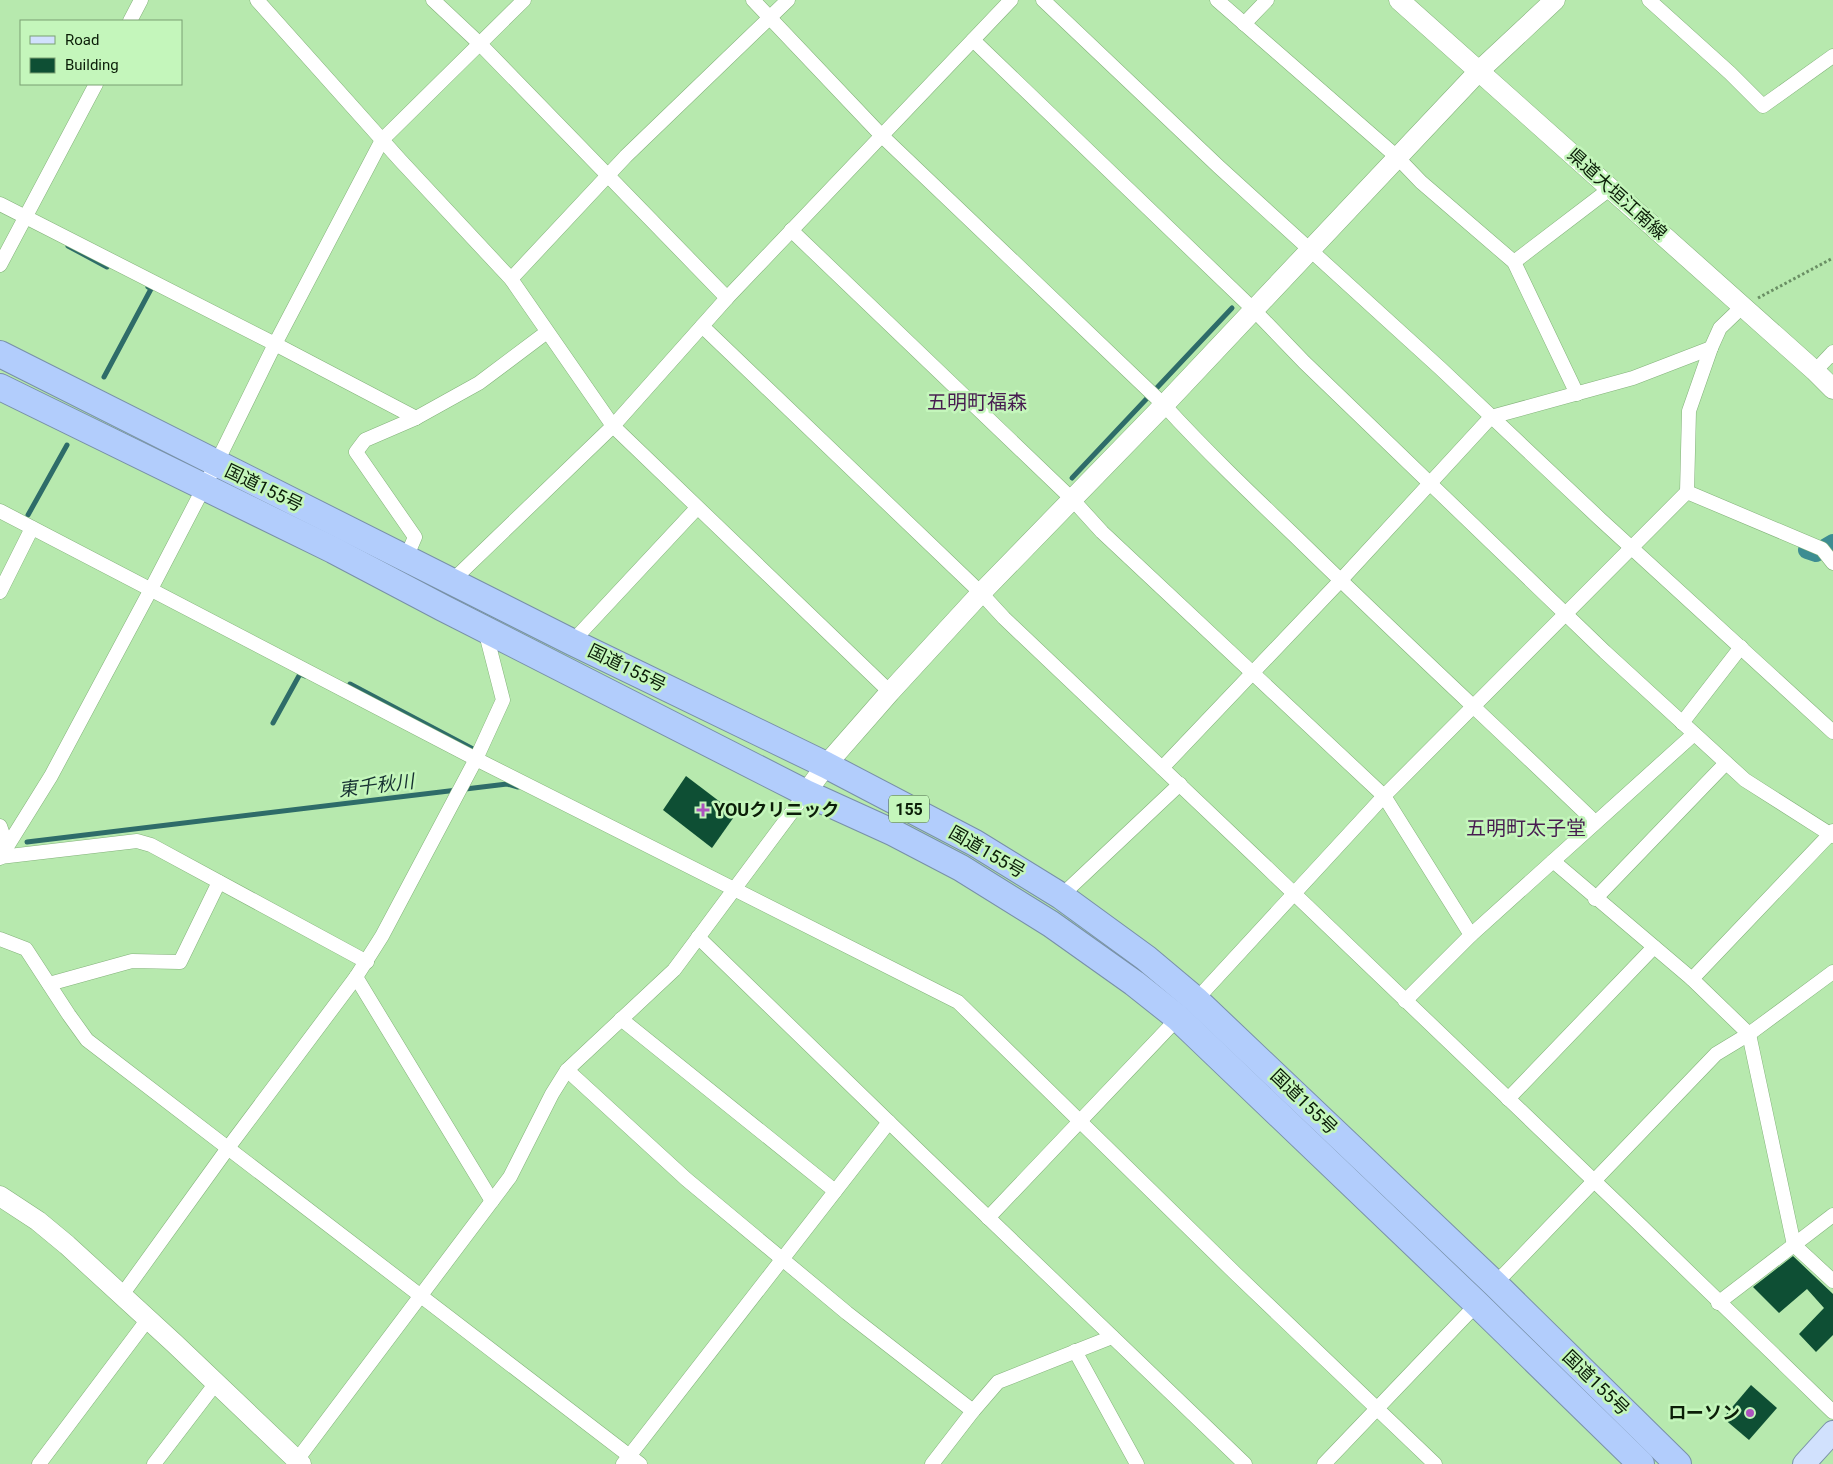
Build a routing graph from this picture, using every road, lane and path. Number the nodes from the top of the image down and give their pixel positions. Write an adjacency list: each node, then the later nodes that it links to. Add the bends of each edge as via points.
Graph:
1 (142, 0): 15 (street)
2 (257, 0): 23 (street)
3 (433, 0): 18 (street)
4 (524, 0): 18 (street)
5 (752, 0): 14 (street)
6 (788, 0): 14 (street)
7 (1011, 0): 17 (street)
8 (1043, 0): 30 (street)
9 (1217, 0): 16 (street)
10 (1267, 0): 16 (street)
11 (1399, 0): 20 (street, 県道大垣江南線)
12 (1555, 0): 20 (street)
13 (1649, 0): 19 (street, via 1763,106)
14 (770, 18): 22 (street); 25 (street)
15 (131, 20)
16 (1244, 24): 24 (street)
17 (973, 40): 22 (street); 37 (street)
18 (480, 44): 23 (street); 25 (street)
19 (1833, 56)
20 (1479, 71): 24 (street); 26 (street, 県道大垣江南線)
21 (95, 85): 28 (street)
22 (882, 135): 29 (street); 48 (street)
23 (382, 140): 34 (street); 40 (street)
24 (1397, 157): 30 (street); 32 (street, via 1421,182)
25 (608, 176): 34 (street); 35 (street)
26 (1610, 188): 32 (street); 36 (street, 県道大垣江南線)
27 (0, 204): 28 (street)
28 (25, 217): 33 (street); 40 (street)
29 (792, 230): 35 (street); 56 (street)
30 (1310, 251): 37 (street); 49 (street)
31 (1833, 258): 36 (path)
32 (1514, 262): 47 (street)
33 (0, 265)
34 (511, 279): 39 (street)
35 (727, 298): 38 (street)
36 (1743, 306): 41 (street, via 1720,328); 44 (street, 県道大垣江南線)
37 (1253, 309): 48 (street); 53 (street)
38 (702, 326): 51 (street); 67 (street)
39 (547, 332): 50 (street, via 479,383); 51 (street)
40 (274, 344): 50 (street); 52 (street)
41 (1711, 348): 47 (street, via 1633,378); 55 (street, via 1689,411)
42 (1833, 352): 44 (street)
43 (0, 354): 52 (highway, 国道155号 / 155)
44 (1815, 371): 46 (street, 県道大垣江南線)
45 (0, 387): 54 (highway, 国道155号 / 155)
46 (1833, 389)
47 (1577, 394): 49 (street)
48 (1164, 405): 56 (street); 64 (street)
49 (1491, 417): 53 (street); 60 (street)
50 (416, 418): 61 (street, via 365,440 356,452 415,537)
51 (612, 426): 57 (street); 63 (street)
52 (216, 464): 54 (street); 61 (highway, 国道155号 / 155)
53 (1431, 484): 64 (street); 68 (street)
54 (203, 487): 65 (street); 69 (highway, 国道155号 / 155, via 333,550)
55 (1687, 492): 60 (street); 62 (street, via 1822,549)
56 (1072, 499): 67 (street); 72 (street, via 1102,532)
57 (697, 508): 70 (street); 73 (street)
58 (0, 511): 59 (street)
59 (32, 528): 65 (street); 66 (street)
60 (1630, 547): 68 (street); 71 (street)
61 (406, 558): 63 (highway, 国道155号 / 155)
62 (1833, 563)
63 (452, 581): 70 (highway, 国道155号 / 155)
64 (1340, 581): 72 (street); 74 (street)
65 (150, 590): 78 (street); 88 (street, via 51,776)
66 (0, 592)
67 (981, 593): 73 (street); 81 (street)
68 (1566, 614): 74 (street); 75 (street)
69 (485, 630): 78 (street, via 503,700); 83 (highway, 国道155号 / 155)
70 (572, 642): 80 (highway, 国道155号 / 155)
71 (1741, 647): 75 (street); 76 (street)
72 (1252, 673): 81 (street); 84 (street)
73 (890, 692): 80 (street)
74 (1475, 707): 84 (street); 85 (street)
75 (1682, 723): 77 (street)
76 (1833, 732)
77 (1694, 734): 79 (street); 85 (street)
78 (476, 759): 91 (street); 99 (street)
79 (1726, 763): 87 (street, via 1744,780); 94 (street)
80 (826, 765): 83 (street); 93 (highway, 国道155号 / 155, via 975,843)
81 (1162, 768): 82 (street)
82 (1180, 784): 92 (street); 93 (street)
83 (806, 793): 91 (street); 106 (highway, 国道155号 / 155, via 961,868 1050,924)
84 (1384, 796): 92 (street); 95 (street)
85 (1596, 822): 89 (street)
86 (0, 826): 88 (street)
87 (1832, 834): 102 (street)
88 (2, 852): 90 (street, via 137,841)
89 (1553, 861): 94 (street); 95 (street)
90 (219, 882): 99 (street); 103 (street, via 180,962 132,961)
91 (733, 889): 96 (street); 112 (street, via 958,1002)
92 (1293, 893): 104 (street); 105 (street)
93 (1061, 896): 104 (highway, 国道155号 / 155, via 1146,958)
94 (1595, 898): 98 (street)
95 (1471, 935): 105 (street)
96 (698, 937): 107 (street, via 674,970); 111 (street)
97 (0, 939): 103 (street, via 26,949)
98 (1654, 947): 102 (street); 110 (street)
99 (367, 962): 101 (street)
100 (1833, 972): 108 (street)
101 (356, 977): 113 (street); 117 (street)
102 (1692, 978): 108 (street)
103 (49, 984): 113 (street, via 87,1040)
104 (1196, 1000): 123 (highway, 国道155号 / 155)
105 (1406, 1001): 110 (street)
106 (1178, 1018): 112 (street); 127 (highway, 国道155号 / 155)
107 (621, 1020): 109 (street); 115 (street)
108 (1749, 1034): 114 (street, via 1716,1054); 120 (street)
109 (567, 1070): 117 (street, via 510,1177); 121 (street, via 686,1179)
110 (1508, 1099): 114 (street)
111 (889, 1122): 115 (street); 119 (street)
112 (1081, 1122): 119 (street); 132 (street)
113 (228, 1148): 124 (street); 125 (street)
114 (1595, 1182): 123 (street); 126 (street)
115 (835, 1191): 121 (street)
116 (0, 1196): 124 (street, via 38,1221)
117 (492, 1201): 125 (street)
118 (1833, 1215): 120 (street)
119 (988, 1218): 129 (street)
120 (1794, 1245): 122 (street); 126 (street)
121 (782, 1260): 133 (street); 136 (street)
122 (1833, 1281)
123 (1495, 1284): 146 (highway, 国道155号 / 155)
124 (122, 1295): 128 (street)
125 (420, 1296): 136 (street); 137 (street)
126 (1718, 1302): 134 (street)
127 (1477, 1304): 132 (street); 145 (highway, 国道155号 / 155)
128 (148, 1318): 131 (street); 138 (street)
129 (1112, 1337): 130 (street); 142 (street)
130 (1075, 1352): 133 (street, via 998,1382); 141 (street)
131 (216, 1383): 137 (street); 139 (street)
132 (1377, 1409): 143 (street); 144 (street)
133 (973, 1411): 140 (street)
134 (1833, 1412)
135 (1833, 1432): 147 (main road)
136 (631, 1461)
137 (299, 1462)
138 (39, 1464)
139 (154, 1464)
140 (932, 1464)
141 (1138, 1464)
142 (1246, 1464)
143 (1324, 1464)
144 (1435, 1464)
145 (1641, 1464)
146 (1678, 1464)
147 (1804, 1464)

